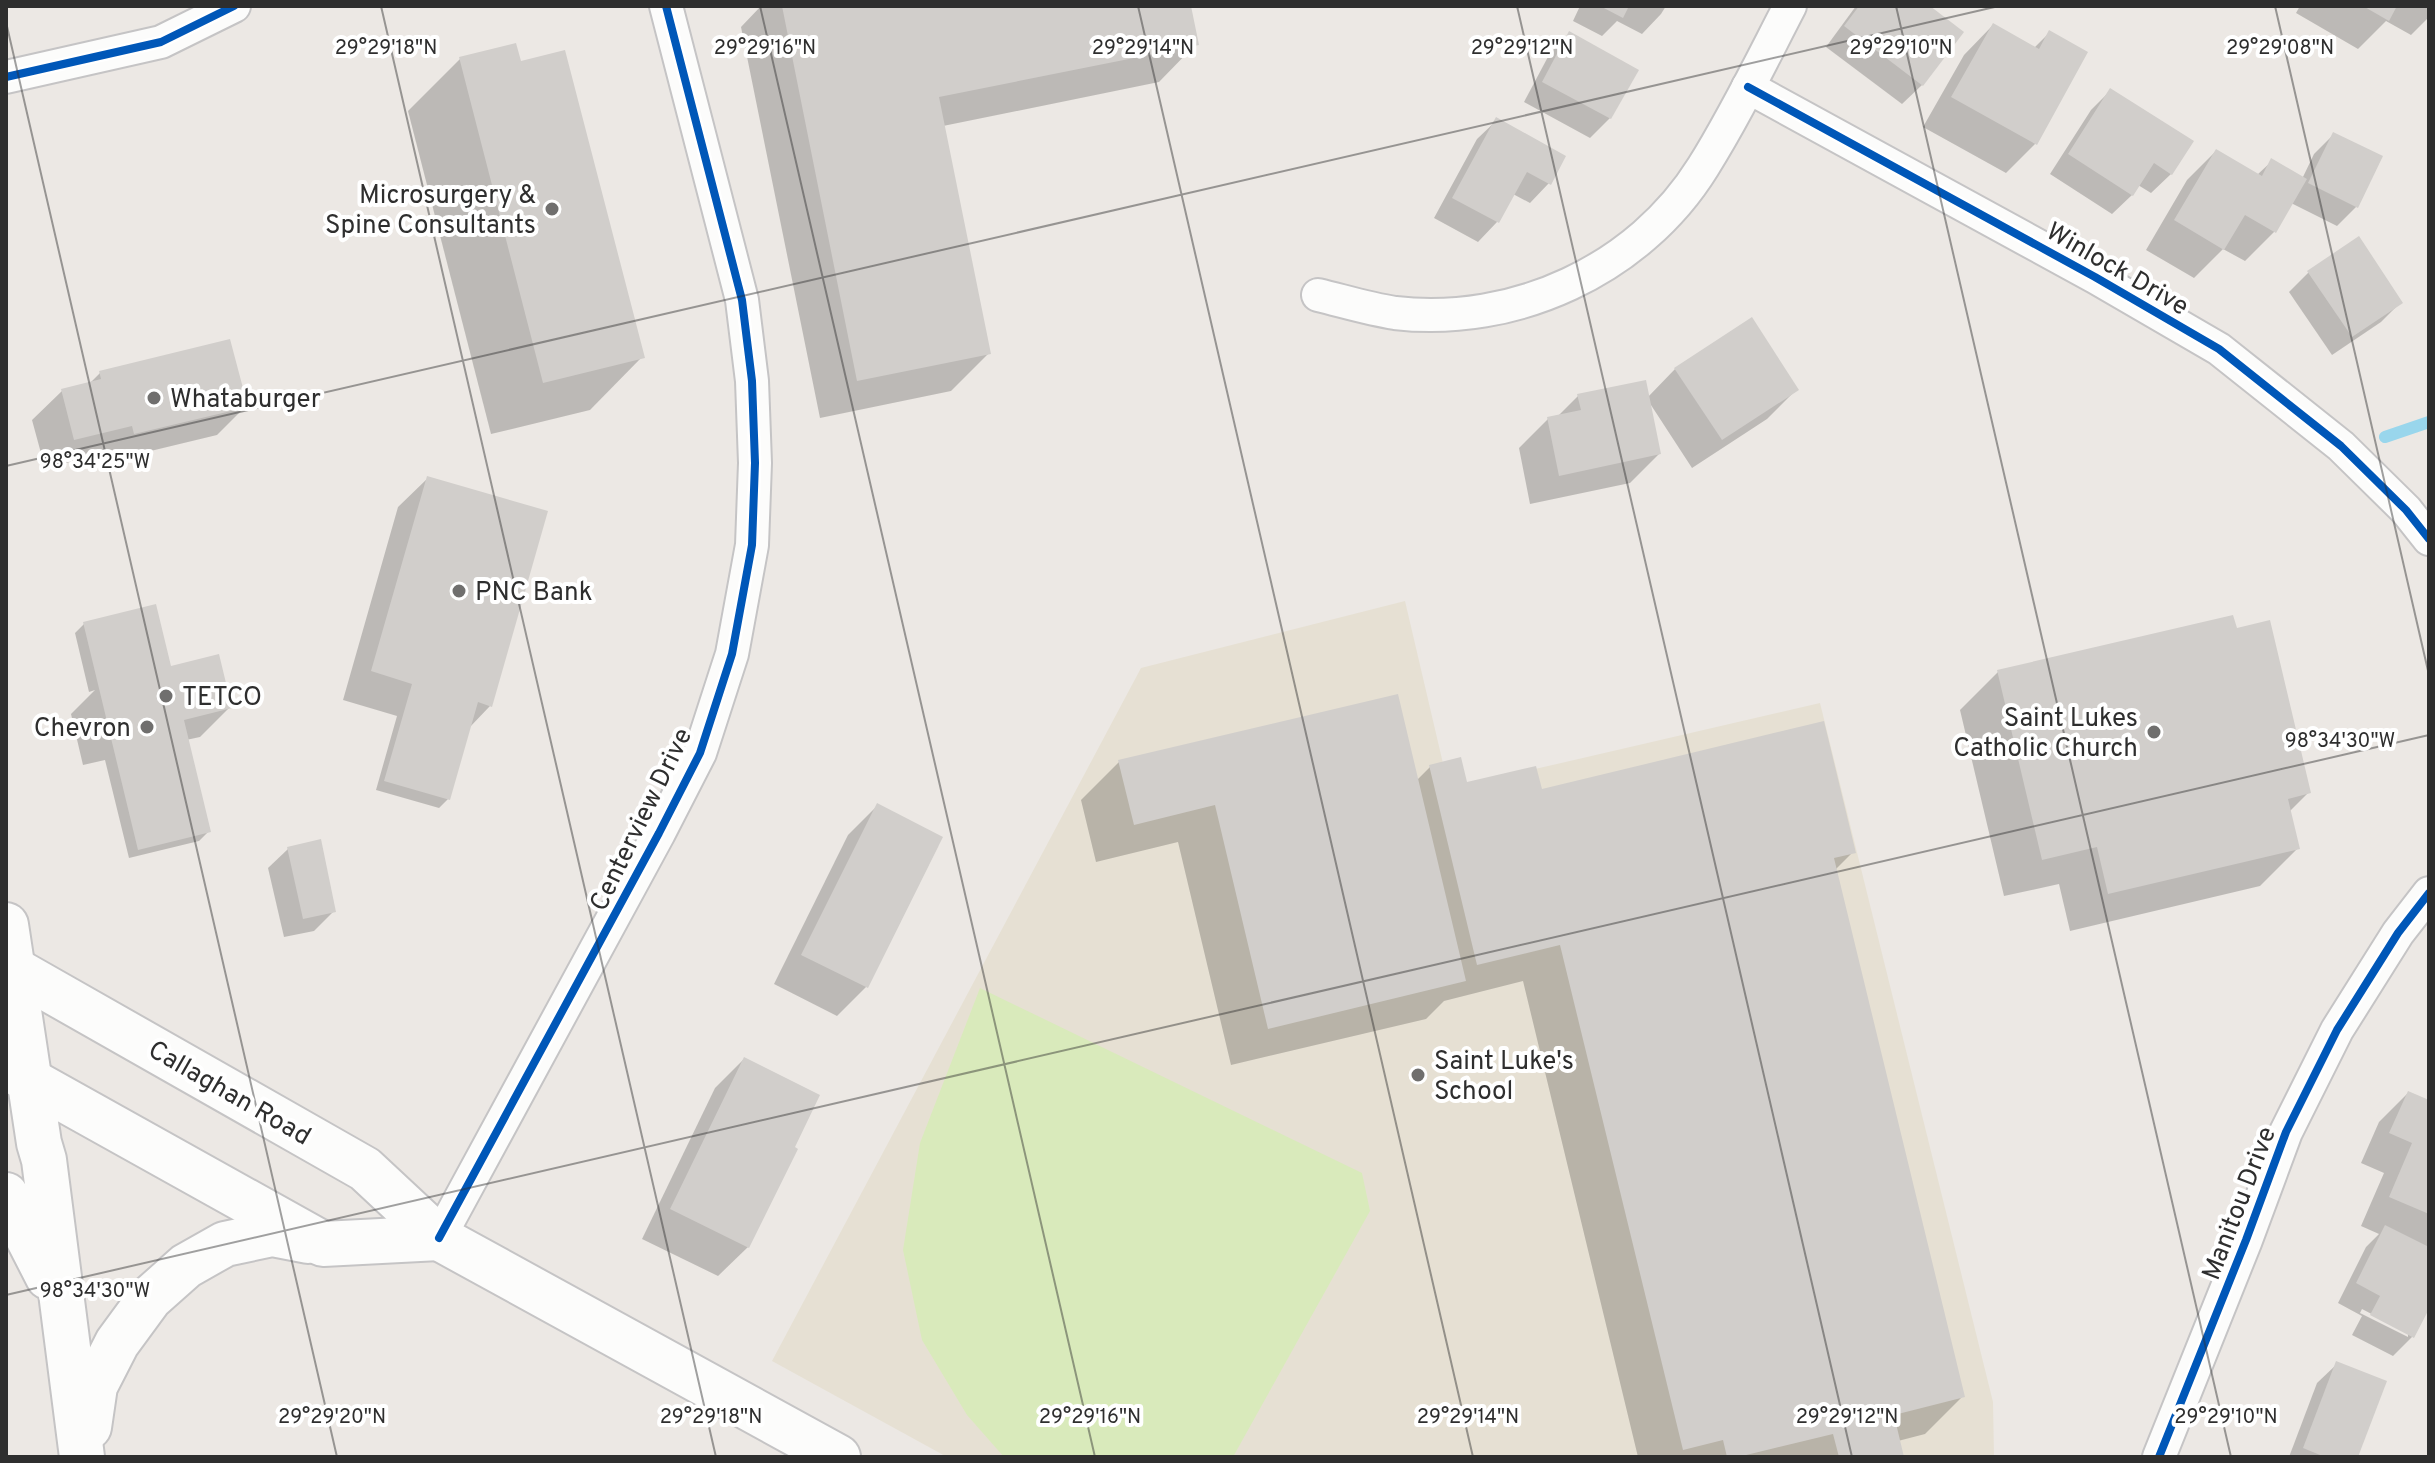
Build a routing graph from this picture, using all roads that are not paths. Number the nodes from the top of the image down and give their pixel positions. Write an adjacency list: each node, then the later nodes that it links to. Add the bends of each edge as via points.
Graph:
1 (234, 6): 4 (street, via 161,42)
2 (666, 6): 13 (street, Centerview Drive, via 742,300 752,381 752,545 732,654 700,753)
3 (1790, 6): 5 (street)
4 (6, 77)
5 (1748, 87): 6 (street, via 1702,169 1666,215 1616,258 1557,290 1494,310 1461,314 1395,312); 7 (street, Winlock Drive, via 2219,349 2341,446)
6 (1318, 295)
7 (2429, 539)
8 (2429, 893): 18 (street, Manitou Drive, via 2337,1030 2286,1132)
9 (6, 925): 10 (main road)
10 (10, 967): 11 (main road); 13 (main road, Callaghan Road, via 365,1169)
11 (18, 1074): 14 (main road); 15 (main road, via 44,1160)
12 (6, 1195): 15 (main road)
13 (439, 1238): 14 (main road); 17 (main road, Callaghan Road)
14 (323, 1244): 16 (main road, via 272,1234 225,1244 186,1266 150,1298 117,1343 95,1386)
15 (64, 1308): 16 (main road)
16 (84, 1457)
17 (838, 1457)
18 (2159, 1457)

